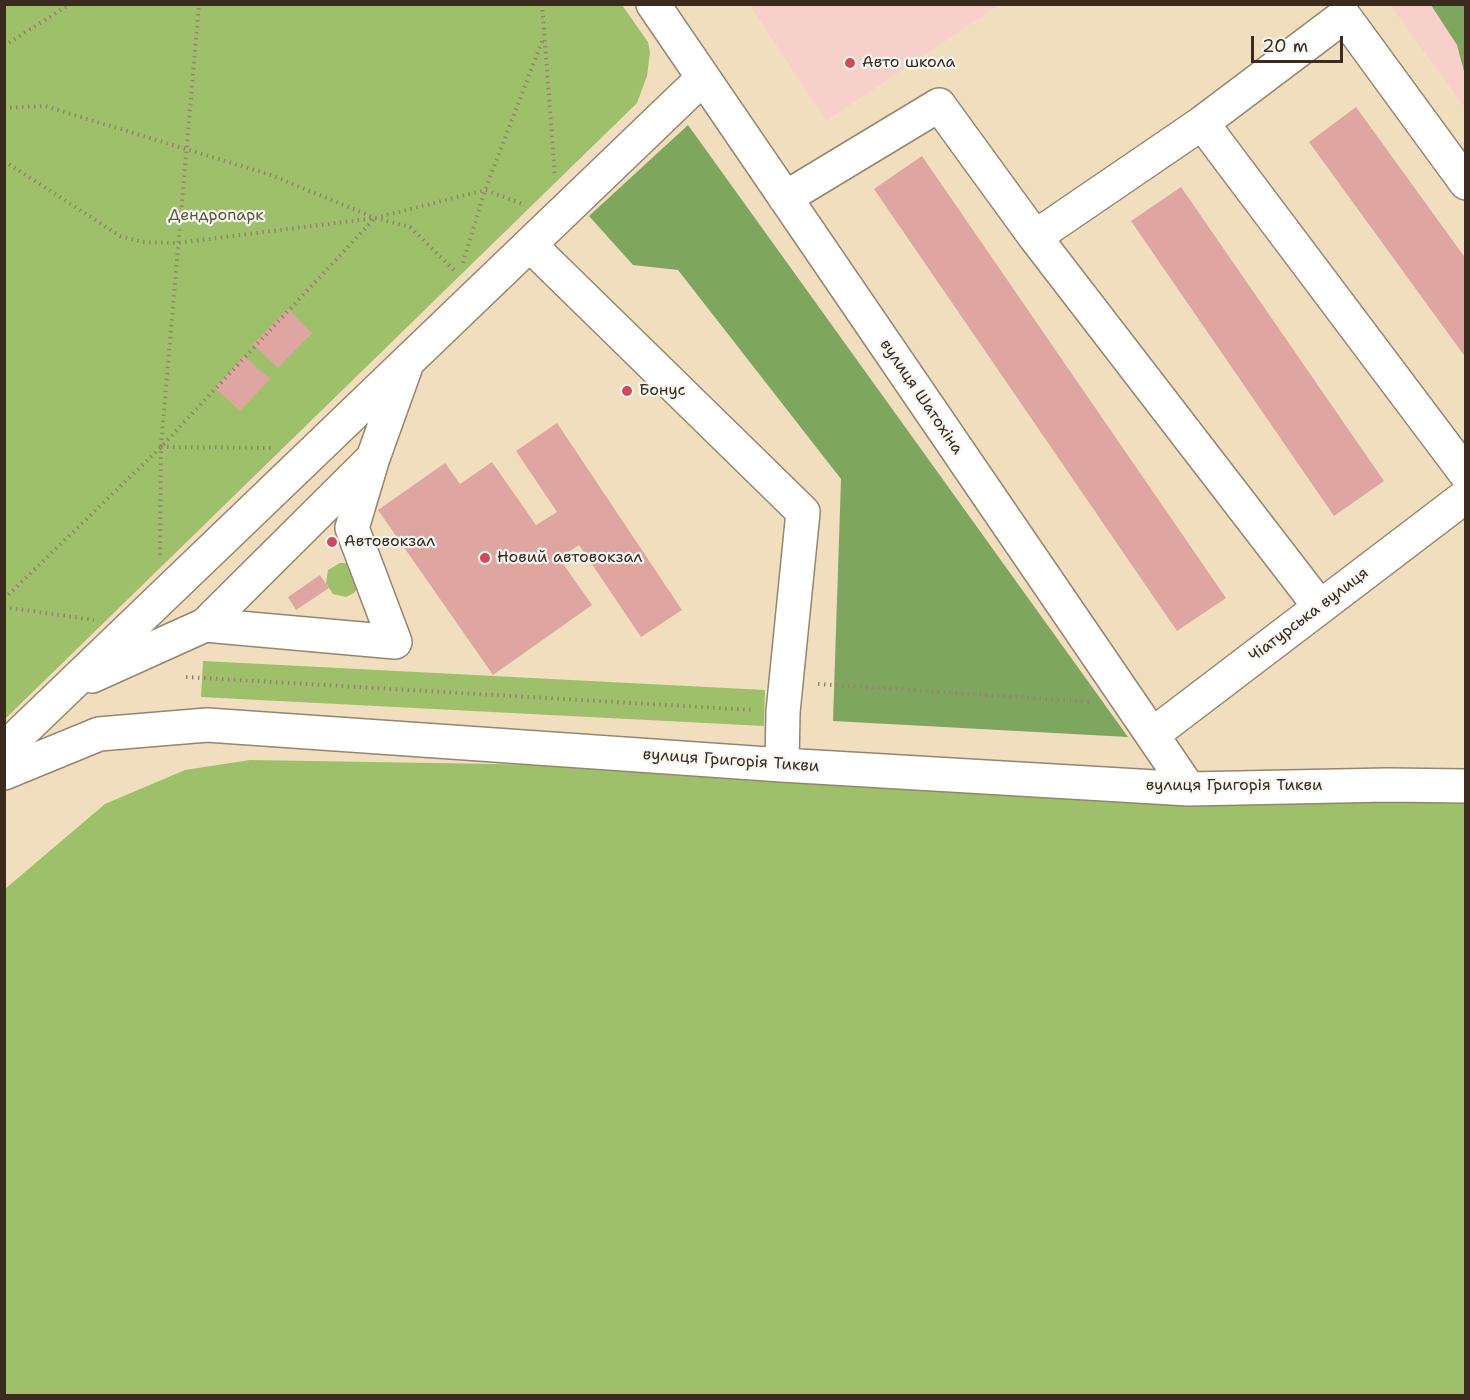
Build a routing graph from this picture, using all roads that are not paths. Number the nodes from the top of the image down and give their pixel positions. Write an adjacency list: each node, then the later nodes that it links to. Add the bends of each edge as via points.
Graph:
1 (653, 4): 2 (street, вулиця Шатохіна)
2 (703, 78): 5 (street, вулиця Шатохіна); 7 (street)
3 (1202, 123): 4 (street, via 1344,16); 6 (street); 10 (street)
4 (1466, 183)
5 (785, 198): 6 (street, via 939,105); 15 (street, вулиця Шатохіна)
6 (1035, 237): 12 (street)
7 (530, 245): 8 (street); 17 (street, via 803,512)
8 (408, 361): 9 (street); 14 (street)
9 (374, 458): 13 (street); 13 (street, via 352,528 395,642)
10 (1466, 474)
11 (1466, 496): 12 (street, Чіатурська вулиця)
12 (1320, 607): 15 (street, Чіатурська вулиця)
13 (205, 625): 14 (street)
14 (72, 685): 16 (street)
15 (1152, 735): 20 (street, вулиця Шатохіна)
16 (4, 749)
17 (782, 765): 18 (street, вулиця Григорія Тикви, via 207,725 99,734); 20 (street, вулиця Григорія Тикви)
18 (4, 773)
19 (1466, 786): 20 (street, вулиця Григорія Тикви)
20 (1190, 789)

